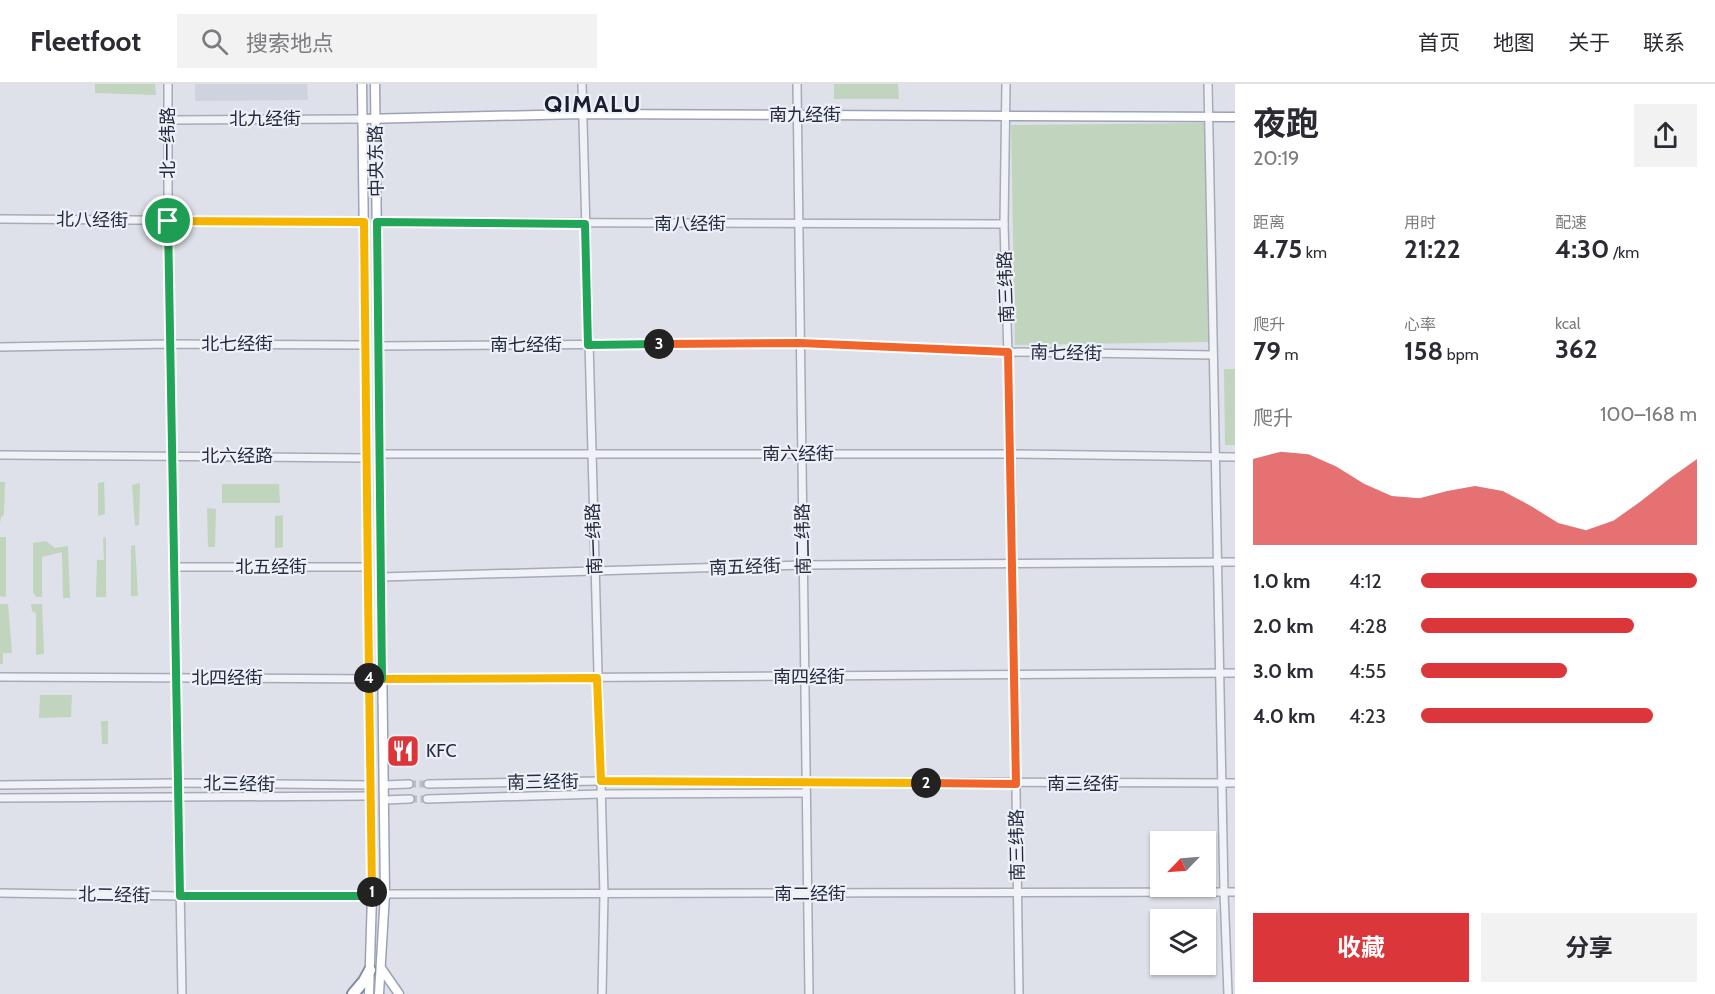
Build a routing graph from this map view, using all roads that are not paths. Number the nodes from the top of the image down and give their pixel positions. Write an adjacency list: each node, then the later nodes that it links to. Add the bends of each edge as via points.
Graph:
1 (168, 84): 14 (street, 北一纬路)
2 (362, 84): 13 (main road, 中央东路)
3 (375, 84): 15 (main road, 中央东路)
4 (582, 84): 8 (street, 南一纬路)
5 (797, 84): 9 (street, 南二纬路)
6 (1006, 84): 10 (street, 南三纬路)
7 (1208, 84): 11 (street)
8 (581, 114): 9 (main road, 南九经街); 15 (main road, 南九经街); 20 (street, 南一纬路)
9 (797, 115): 10 (main road, 南九经街); 21 (street, 南二纬路)
10 (1006, 116): 11 (main road, 南九经街); 22 (street, 南三纬路)
11 (1209, 117): 12 (main road, 南九经街); 30 (street)
12 (1235, 117)
13 (362, 119): 14 (street, 北九经街); 15 (main road, 南九经街); 18 (main road, 中央东路)
14 (168, 120): 17 (street, 北一纬路)
15 (376, 120): 19 (main road, 中央东路)
16 (0, 219): 17 (street, 北八经街)
17 (168, 221): 18 (street, 北八经街); 24 (street, 北一纬路)
18 (364, 222): 25 (main road, 中央东路)
19 (377, 222): 20 (street, 南八经街); 27 (main road, 中央东路)
20 (585, 224): 21 (street, 南八经街); 26 (street, 南一纬路)
21 (799, 224): 22 (street, 南八经街); 23 (street, 南二纬路)
22 (1004, 224): 29 (street, 南三纬路)
23 (800, 343): 26 (street, 南七经街); 29 (street, 南七经街); 32 (street, 南二纬路)
24 (170, 344): 25 (street, 北七经街); 28 (street, 北七经街); 36 (street, 北一纬路)
25 (365, 345): 39 (main road, 中央东路)
26 (588, 345): 27 (street, 南七经街); 35 (street, 南一纬路)
27 (378, 346): 31 (main road, 中央东路)
28 (0, 347)
29 (1008, 352): 30 (street, 南七经街); 33 (street, 南三纬路)
30 (1213, 355): 37 (street)
31 (380, 454): 35 (street, 南六经街); 47 (main road, 中央东路)
32 (802, 454): 33 (street, 南六经街); 35 (street, 南六经街); 43 (street, 南二纬路)
33 (1011, 454): 37 (street, 南六经街); 42 (street, 南三纬路)
34 (0, 455): 36 (street, 北六经路)
35 (591, 455): 46 (street, 南一纬路)
36 (172, 456): 39 (street, 北六经路); 44 (street, 北一纬路)
37 (1215, 456): 38 (street, 南六经街); 40 (street)
38 (1235, 457)
39 (367, 458): 45 (main road, 中央东路)
40 (1217, 562): 41 (street, 南五经街); 42 (street, 南五经街); 48 (street)
41 (1235, 562)
42 (1011, 564): 43 (street, 南五经街); 50 (street, 南三纬路)
43 (803, 565): 46 (street, 南五经街); 52 (street, 南二纬路)
44 (174, 567): 45 (street, 北五经街); 53 (street, 北一纬路)
45 (368, 567): 55 (main road, 中央东路)
46 (594, 571): 47 (street, 南五经街); 54 (street, 南一纬路)
47 (381, 577): 56 (main road, 中央东路)
48 (1220, 673): 49 (street, 南四经街); 50 (street, 南四经街); 60 (street)
49 (1235, 673)
50 (1013, 674): 52 (street, 南四经街); 64 (street, 南三纬路)
51 (0, 677): 53 (street, 北四经街)
52 (805, 677): 54 (street, 南四经街); 58 (street, 南二纬路)
53 (176, 678): 55 (street, 北四经街); 59 (street, 北一纬路)
54 (597, 678): 56 (street, 南四经街); 57 (street, 南一纬路)
55 (369, 679): 56 (street, 北四经街); 66 (main road, 中央东路)
56 (382, 679): 67 (main road, 中央东路)
57 (601, 781): 58 (street, 南三经街); 63 (street, 南三经街); 69 (street, 南一纬路)
58 (806, 781): 64 (street, 南三经街); 68 (street, 南二纬路)
59 (178, 783): 65 (street, 北三经街); 66 (street, 北三经街); 71 (street, 北一纬路)
60 (1222, 783): 61 (street, 南三经街); 64 (street, 南三经街); 77 (street)
61 (1235, 783)
62 (409, 784): 67 (street)
63 (428, 784)
64 (1016, 784): 79 (street, 南三纬路)
65 (0, 785)
66 (370, 785): 70 (main road, 中央东路)
67 (384, 785): 75 (main road, 中央东路)
68 (806, 793): 69 (street); 82 (street, 南二纬路)
69 (601, 794): 74 (street); 81 (street, 南一纬路)
70 (371, 796): 71 (street); 84 (main road, 中央东路)
71 (178, 797): 72 (street); 83 (street, 北一纬路)
72 (0, 798)
73 (410, 799): 75 (street)
74 (427, 799)
75 (384, 800): 80 (main road, 中央东路)
76 (0, 892): 83 (street, 北二经街)
77 (1224, 892): 78 (street, 南二经街); 79 (street, 南二经街); 94 (street)
78 (1235, 892)
79 (1017, 893): 82 (street, 南二经街); 93 (street, 南三纬路)
80 (385, 894): 81 (street, 南二经街); 85 (main road, 中央东路)
81 (604, 894): 82 (street, 南二经街); 91 (street, 南一纬路)
82 (808, 894): 92 (street, 南二纬路)
83 (180, 896): 84 (street, 北二经街); 86 (street, 北一纬路)
84 (372, 896): 85 (main road, 中央东路)
85 (375, 969): 87 (highway); 88 (main road, 中央东路); 89 (main road, 中央东路); 90 (main road)
86 (182, 994)
87 (353, 994)
88 (369, 994)
89 (379, 994)
90 (399, 994)
91 (602, 994)
92 (809, 994)
93 (1019, 994)
94 (1228, 994)

